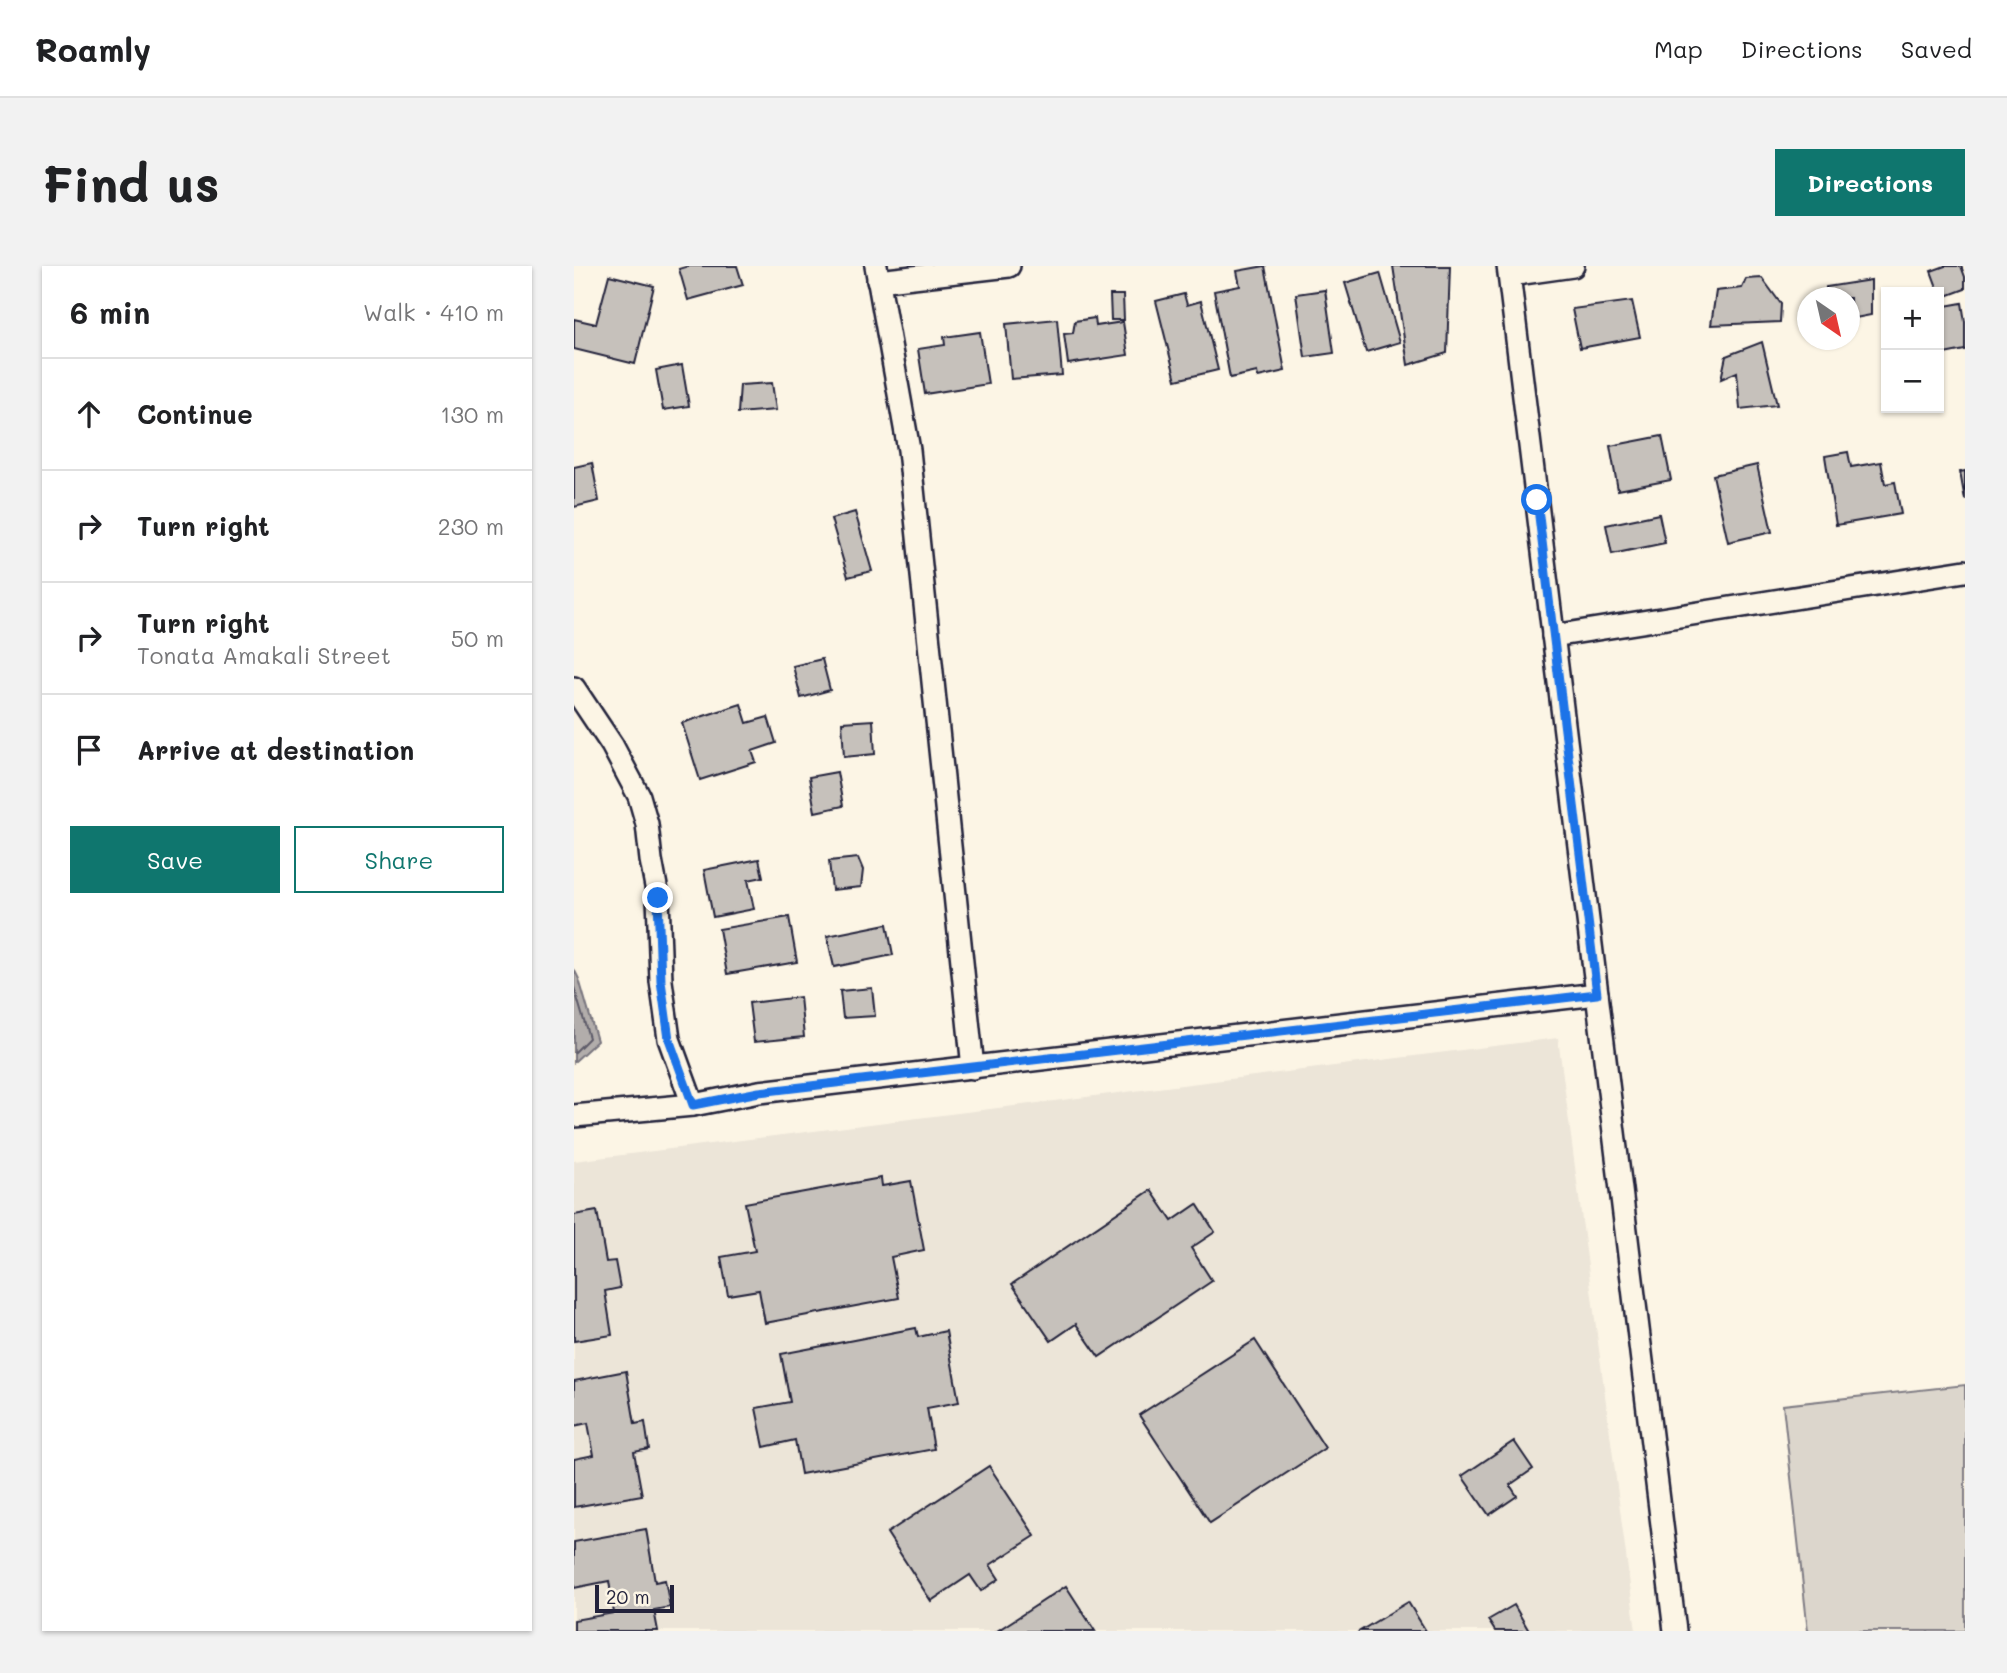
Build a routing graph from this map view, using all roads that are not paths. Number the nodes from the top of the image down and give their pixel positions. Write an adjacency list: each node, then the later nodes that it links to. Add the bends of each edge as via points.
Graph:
1 (1009, 266): 4 (street)
2 (1573, 266): 3 (street)
3 (1509, 270): 6 (street)
4 (877, 274): 9 (street, via 909,450)
5 (1965, 571): 6 (street)
6 (1553, 636): 8 (street)
7 (574, 688): 10 (street, via 612,745 648,824 669,1039)
8 (1597, 994): 9 (street); 12 (street)
9 (973, 1068): 10 (street, via 759,1092)
10 (693, 1105): 11 (street)
11 (574, 1116)
12 (1675, 1631)

